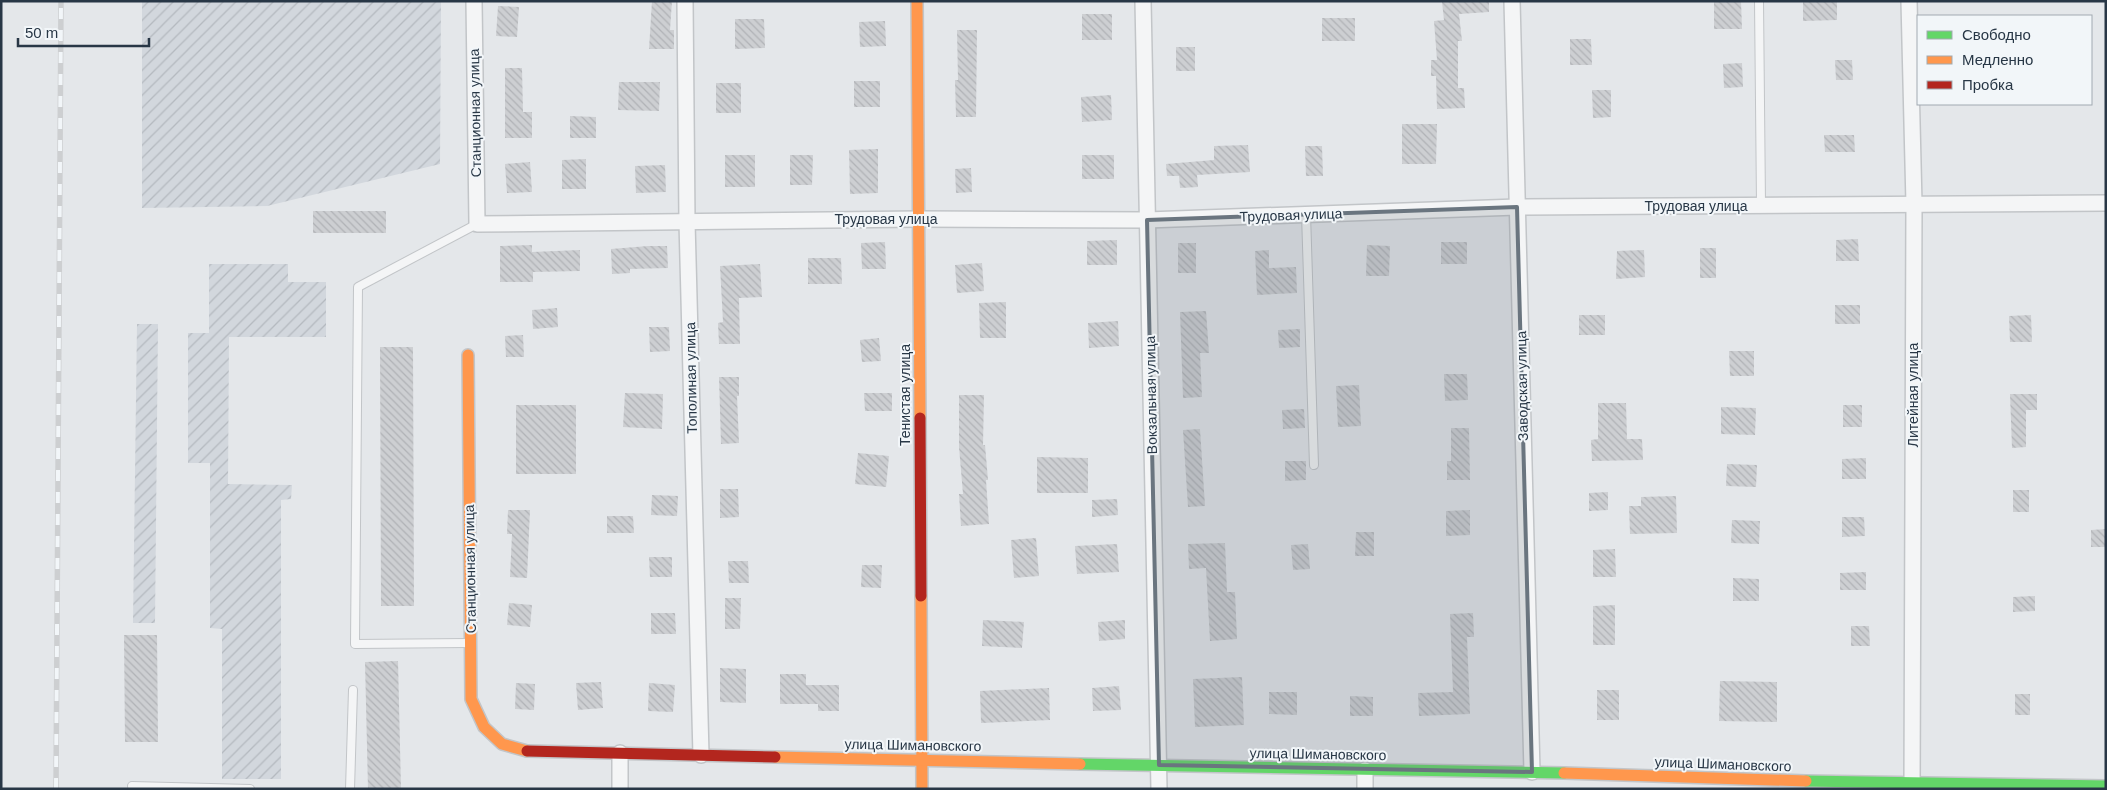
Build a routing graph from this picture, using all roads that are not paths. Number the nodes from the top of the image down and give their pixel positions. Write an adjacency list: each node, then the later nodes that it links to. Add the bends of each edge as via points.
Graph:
1 (474, 1): 16 (street, Станционная улица)
2 (685, 1): 15 (street, Тополиная улица)
3 (917, 1): 13 (street, Тенистая улица)
4 (1143, 1): 14 (street, Вокзальная улица)
5 (1512, 1): 11 (street, Заводская улица)
6 (1759, 1): 10 (lane)
7 (1909, 1): 9 (street, Литейная улица)
8 (2106, 203): 9 (street, Трудовая улица)
9 (1914, 204): 10 (street, Трудовая улица); 31 (street, Литейная улица)
10 (1761, 205): 11 (street, Трудовая улица)
11 (1517, 207): 12 (street, Трудовая улица); 27 (street, Заводская улица)
12 (1306, 214): 14 (street, Трудовая улица); 18 (lane)
13 (918, 219): 14 (street, Трудовая улица); 15 (street, Трудовая улица); 24 (street, Тенистая улица)
14 (1147, 220): 25 (street, Вокзальная улица)
15 (687, 222): 16 (street, Трудовая улица); 23 (street, Тополиная улица)
16 (477, 224): 19 (lane, via 358,287 355,644)
17 (468, 355): 19 (street, Станционная улица)
18 (1314, 464)
19 (470, 643): 21 (street, Станционная улица, via 471,699 484,726 502,744)
20 (353, 690): 33 (lane)
21 (529, 751): 22 (street, улица Шимановского)
22 (620, 753): 23 (street, улица Шимановского); 34 (street)
23 (701, 755): 24 (street, улица Шимановского)
24 (922, 760): 25 (street, улица Шимановского); 35 (street, Тенистая улица)
25 (1158, 765): 26 (street, улица Шимановского); 36 (street, Вокзальная улица)
26 (1365, 770): 27 (street, улица Шимановского); 37 (street)
27 (1532, 772): 28 (street, улица Шимановского)
28 (1642, 782): 31 (street, улица Шимановского)
29 (132, 786): 32 (lane)
30 (2106, 786): 31 (street, улица Шимановского)
31 (1912, 787)
32 (250, 789)
33 (350, 789)
34 (620, 789)
35 (922, 789)
36 (1159, 789)
37 (1365, 789)

